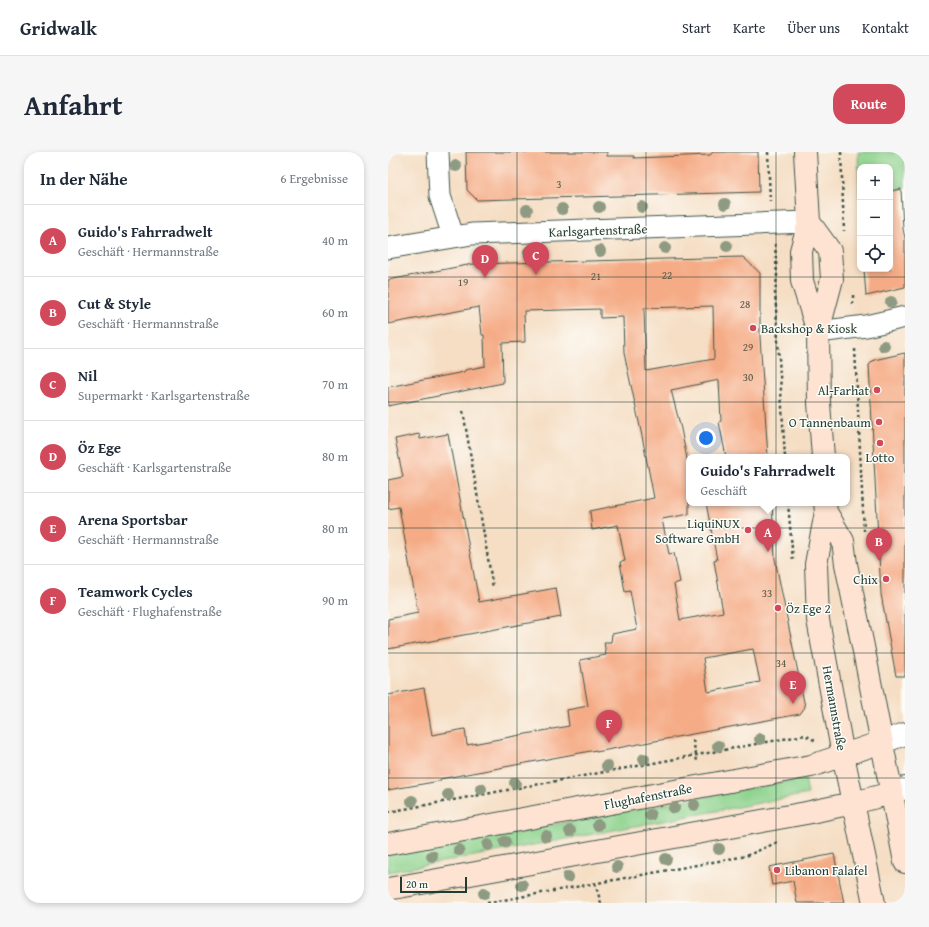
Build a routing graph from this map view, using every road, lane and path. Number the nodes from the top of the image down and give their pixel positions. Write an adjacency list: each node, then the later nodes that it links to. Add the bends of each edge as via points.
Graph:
1 (438, 152): 8 (street, via 440,196)
2 (768, 152): 5 (path)
3 (806, 152): 6 (main road)
4 (841, 152): 7 (path)
5 (771, 203)
6 (809, 222): 8 (street, Karlsgartenstraße); 12 (main road, via 801,251 802,281); 12 (main road, via 830,251 832,279)
7 (844, 232)
8 (453, 236): 9 (street, Karlsgartenstraße)
9 (388, 248)
10 (776, 253): 15 (path, via 778,276 775,292)
11 (905, 317): 12 (street, via 866,326)
12 (818, 332): 16 (main road)
13 (855, 359): 18 (path)
14 (463, 412): 19 (path)
15 (785, 454)
16 (823, 454)
17 (826, 508): 22 (main road, Hermannstraße, via 843,541); 24 (main road, Hermannstraße, via 816,564 818,620)
18 (864, 532)
19 (493, 588)
20 (905, 734): 22 (street, Flughafenstraße)
21 (694, 740): 23 (path)
22 (882, 742): 24 (main road, Flughafenstraße); 26 (main road, Hermannstraße)
23 (696, 755): 24 (path, via 805,736); 25 (path); 28 (path)
24 (843, 755): 27 (main road, Hermannstraße); 30 (main road, Flughafenstraße, via 811,766)
25 (697, 761)
26 (898, 791): 27 (main road); 31 (main road, Hermannstraße)
27 (853, 803): 33 (main road); 36 (main road, Hermannstraße)
28 (388, 812)
29 (780, 842): 32 (path, via 746,856)
30 (388, 844)
31 (905, 862)
32 (595, 883): 34 (path); 35 (path)
33 (388, 889)
34 (487, 903)
35 (601, 903)
36 (874, 903)

